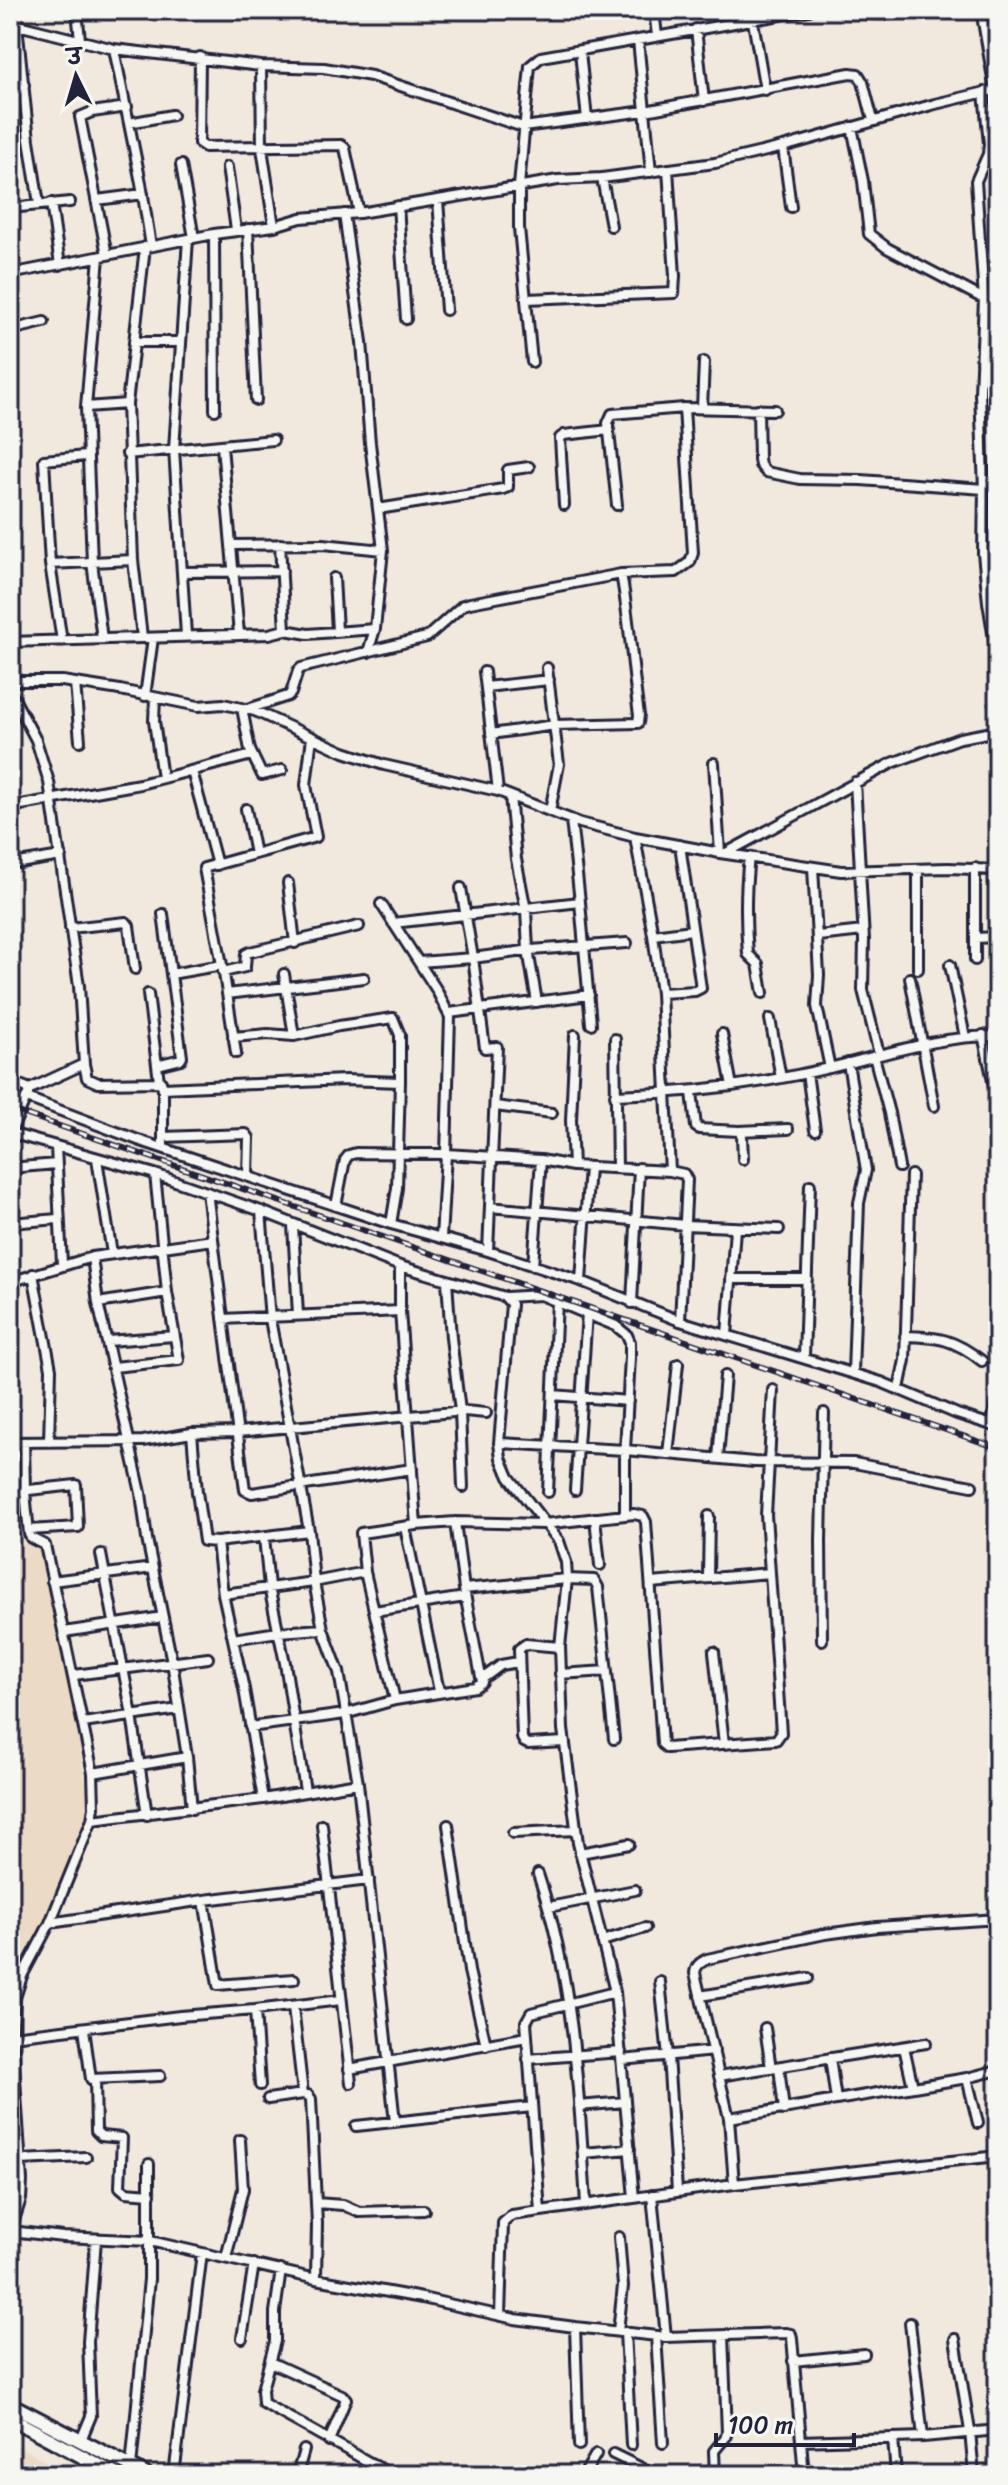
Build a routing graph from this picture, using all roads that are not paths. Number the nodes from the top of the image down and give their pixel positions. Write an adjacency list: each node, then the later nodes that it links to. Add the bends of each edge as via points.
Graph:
1 (77, 10): 11 (street)
2 (654, 10): 10 (street)
3 (809, 10): 7 (street)
4 (849, 10): 5 (street)
5 (922, 10)
6 (981, 10): 20 (street)
7 (752, 15): 9 (street); 19 (street)
8 (14, 24): 11 (street); 17 (street)
9 (696, 29): 10 (street); 22 (street)
10 (657, 36): 12 (street)
11 (80, 40): 13 (street)
12 (638, 40): 14 (street); 24 (street)
13 (114, 49): 15 (street); 23 (street)
14 (580, 52): 26 (street); 29 (street, via 541,57 530,66)
15 (200, 57): 16 (street); 32 (street, via 199,143)
16 (261, 66): 29 (street, via 371,76); 32 (street)
17 (24, 85): 18 (street); 44 (street)
18 (10, 86)
19 (765, 90): 22 (street); 27 (street, via 858,74)
20 (996, 90): 21 (street)
21 (984, 92): 27 (street); 61 (street, via 989,144 976,181)
22 (704, 101): 24 (street)
23 (127, 107): 28 (street); 40 (street, via 80,117)
24 (645, 111): 26 (street); 36 (street)
25 (172, 115): 28 (street)
26 (587, 119): 29 (street)
27 (873, 120): 30 (street)
28 (129, 123): 39 (street)
29 (523, 127): 38 (street)
30 (852, 127): 31 (street); 61 (street, via 869,234)
31 (783, 147): 35 (street); 46 (street)
32 (262, 148): 48 (street, via 343,146); 50 (street)
33 (181, 165): 55 (street)
34 (227, 167): 53 (street)
35 (668, 169): 36 (street); 60 (street, via 674,293)
36 (651, 172): 37 (street)
37 (602, 178): 38 (street); 51 (street)
38 (519, 186): 41 (street); 60 (street)
39 (143, 194): 40 (street); 56 (street)
40 (97, 200): 57 (street)
41 (438, 200): 45 (street); 63 (street)
42 (70, 202): 43 (street)
43 (51, 203): 44 (street); 58 (street)
44 (39, 204): 47 (street)
45 (398, 206): 48 (street); 64 (street)
46 (791, 207)
47 (10, 208)
48 (359, 213): 49 (street)
49 (344, 214): 50 (street); 90 (street)
50 (274, 226): 52 (street)
51 (611, 226)
52 (248, 229): 53 (street); 71 (street)
53 (236, 230): 54 (street)
54 (214, 234): 55 (street); 77 (street)
55 (191, 238): 56 (street); 68 (street)
56 (148, 246): 57 (street); 67 (street)
57 (103, 256): 58 (street); 73 (street)
58 (60, 265): 59 (street)
59 (10, 274)
60 (527, 299): 69 (street)
61 (984, 299): 62 (street); 87 (street)
62 (998, 304)
63 (446, 310)
64 (406, 319)
65 (44, 322): 66 (street)
66 (10, 334)
67 (134, 342): 68 (street); 72 (street)
68 (181, 342): 82 (street)
69 (532, 362)
70 (704, 362): 75 (street)
71 (256, 400)
72 (127, 404): 73 (street); 83 (street)
73 (86, 407): 84 (street)
74 (684, 408): 75 (street); 79 (street, via 616,412 609,417); 100 (street, via 690,562 667,574)
75 (702, 408): 76 (street)
76 (758, 409): 78 (street); 87 (street, via 759,459 766,472 800,479)
77 (215, 410)
78 (775, 410)
79 (609, 430): 88 (street, via 560,438); 89 (street)
80 (273, 440): 81 (street)
81 (222, 446): 82 (street); 92 (street)
82 (174, 449): 83 (street); 99 (street)
83 (127, 454): 94 (street)
84 (86, 456): 95 (street); 96 (street, via 44,460)
85 (529, 467): 90 (street, via 508,470 508,487 503,489)
86 (998, 479): 87 (street)
87 (984, 485): 113 (street, via 983,568)
88 (564, 505)
89 (617, 505)
90 (378, 509): 93 (street)
91 (280, 544): 92 (street); 93 (street); 98 (street)
92 (231, 545): 97 (street)
93 (383, 550): 102 (street)
94 (133, 560): 95 (street); 107 (street)
95 (92, 562): 96 (street); 109 (street)
96 (50, 564): 110 (street)
97 (233, 571): 98 (street); 99 (street); 105 (street)
98 (282, 571): 103 (street)
99 (182, 572): 106 (street)
100 (621, 574): 112 (street, via 463,605 427,637); 125 (street, via 639,721)
101 (334, 578): 104 (street)
102 (375, 629): 104 (street); 112 (street)
103 (285, 630): 104 (street); 105 (street)
104 (337, 631)
105 (239, 634): 106 (street)
106 (186, 635): 108 (street)
107 (142, 637): 108 (street); 109 (street)
108 (153, 638): 121 (street)
109 (102, 639): 110 (street)
110 (62, 641): 111 (street)
111 (10, 642)
112 (368, 652): 124 (street, via 301,668 288,696)
113 (998, 663)
114 (547, 668): 116 (street)
115 (484, 672): 119 (street)
116 (549, 680): 119 (street); 125 (street)
117 (10, 681): 118 (street)
118 (75, 683): 121 (street); 129 (street)
119 (486, 687): 127 (street)
120 (10, 691): 123 (street)
121 (145, 696): 122 (street)
122 (155, 698): 124 (street); 134 (street)
123 (13, 706): 138 (street, via 36,740)
124 (244, 709): 128 (street); 130 (street)
125 (555, 725): 127 (street); 141 (street, via 558,775)
126 (998, 731): 135 (street, via 930,748)
127 (491, 734): 136 (street)
128 (312, 737): 136 (street, via 384,765); 146 (street, via 306,785 316,837)
129 (80, 741)
130 (252, 755): 132 (street, via 262,775); 133 (street)
131 (714, 763): 145 (street)
132 (282, 770)
133 (192, 771): 134 (street); 150 (street)
134 (162, 778): 138 (street)
135 (855, 782): 145 (street); 155 (street)
136 (498, 791): 137 (street)
137 (510, 796): 141 (street); 160 (street)
138 (52, 800): 139 (street); 147 (street)
139 (10, 807)
140 (246, 809): 146 (street)
141 (550, 811): 142 (street)
142 (571, 820): 143 (street); 158 (street)
143 (635, 837): 144 (street); 168 (street)
144 (680, 845): 145 (street); 166 (street)
145 (722, 853): 148 (street)
146 (255, 854): 150 (street)
147 (61, 856): 149 (street); 165 (street)
148 (749, 857): 151 (street); 189 (street, via 747,943 749,956 758,964)
149 (19, 863)
150 (217, 865): 180 (street, via 204,868)
151 (813, 867): 155 (street); 169 (street)
152 (975, 868): 153 (street); 154 (street); 171 (street)
153 (918, 869): 155 (street); 182 (street)
154 (998, 870)
155 (860, 871): 167 (street)
156 (288, 883): 172 (street)
157 (461, 888): 162 (street)
158 (580, 902): 160 (street); 174 (street)
159 (381, 904): 163 (street)
160 (526, 910): 162 (street); 175 (street)
161 (163, 914): 183 (street)
162 (466, 915): 163 (street); 176 (street)
163 (393, 923): 178 (street)
164 (359, 926): 172 (street)
165 (70, 928): 181 (street, via 126,922); 210 (street)
166 (692, 930): 168 (street); 188 (street, via 701,988)
167 (863, 931): 169 (street); 208 (street, via 863,990)
168 (653, 935): 188 (street)
169 (818, 936): 212 (street, via 817,1006)
170 (998, 937): 171 (street)
171 (975, 938): 177 (street)
172 (295, 943): 180 (street, via 250,952 245,967)
173 (627, 943): 174 (street)
174 (582, 945): 175 (street); 192 (street)
175 (528, 950): 176 (street); 193 (street)
176 (473, 958): 178 (street); 194 (street)
177 (975, 960)
178 (419, 962): 195 (street)
179 (950, 965): 204 (street)
180 (223, 968): 183 (street); 191 (street)
181 (135, 969)
182 (918, 969)
183 (171, 974): 211 (street, via 182,1057)
184 (284, 974): 187 (street)
185 (364, 978): 187 (street)
186 (910, 978): 206 (street)
187 (287, 988): 191 (street); 201 (street)
188 (661, 993): 221 (street)
189 (763, 993)
190 (148, 994): 211 (street)
191 (227, 994): 203 (street)
192 (589, 995): 193 (street); 197 (street)
193 (537, 1002): 194 (street)
194 (480, 1009): 195 (street); 224 (street, via 485,1048 497,1047)
195 (449, 1013): 235 (street)
196 (770, 1019): 214 (street)
197 (591, 1024)
198 (722, 1034): 218 (street)
199 (575, 1035): 241 (street)
200 (983, 1035): 202 (street); 204 (street); 223 (street)
201 (294, 1036): 203 (street); 216 (street, via 393,1018 400,1035)
202 (998, 1036)
203 (233, 1037): 207 (street)
204 (965, 1037): 206 (street)
205 (615, 1039): 222 (street)
206 (923, 1045): 208 (street); 225 (street)
207 (236, 1053)
208 (877, 1055): 209 (street); 243 (street)
209 (848, 1063): 212 (street); 300 (street, via 866,1170 859,1203)
210 (84, 1064): 217 (street, via 87,1078 98,1083); 220 (street)
211 (157, 1065): 217 (street)
212 (830, 1068): 213 (street)
213 (807, 1073): 214 (street); 228 (street)
214 (781, 1078): 218 (street)
215 (10, 1081): 220 (street)
216 (400, 1082): 217 (street); 234 (street)
217 (161, 1085): 231 (street)
218 (732, 1086): 219 (street)
219 (692, 1092): 221 (street); 229 (street, via 696,1127)
220 (29, 1094): 230 (street); 233 (street)
221 (665, 1094): 222 (street); 247 (street)
222 (615, 1095): 245 (street)
223 (998, 1104)
224 (495, 1106): 226 (street); 236 (street)
225 (934, 1106)
226 (552, 1113)
227 (788, 1129): 229 (street)
228 (815, 1130)
229 (739, 1131): 238 (street)
230 (10, 1133): 232 (street)
231 (163, 1137): 233 (street); 249 (street, via 246,1134)
232 (56, 1147): 237 (street); 240 (street)
233 (163, 1147): 249 (street)
234 (398, 1152): 235 (street); 253 (street, via 349,1155); 261 (street)
235 (446, 1154): 236 (street); 266 (street)
236 (492, 1157): 239 (street); 254 (street)
237 (97, 1159): 248 (street); 270 (street)
238 (743, 1159)
239 (541, 1160): 241 (street); 256 (street)
240 (56, 1164): 244 (street); 258 (street)
241 (573, 1166): 242 (street)
242 (589, 1167): 245 (street); 257 (street)
243 (899, 1167)
244 (10, 1168)
245 (617, 1168): 246 (street)
246 (639, 1168): 247 (street); 259 (street)
247 (670, 1171): 263 (street, via 687,1176)
248 (155, 1174): 252 (street); 268 (street)
249 (248, 1175): 253 (street)
250 (911, 1175): 294 (street)
251 (810, 1185): 277 (street)
252 (207, 1192): 255 (street); 267 (street)
253 (336, 1206): 261 (street)
254 (490, 1207): 256 (street); 269 (street)
255 (261, 1211): 262 (street); 290 (street)
256 (537, 1212): 257 (street); 274 (street)
257 (586, 1216): 259 (street); 279 (street)
258 (58, 1219): 260 (street); 272 (street)
259 (636, 1221): 263 (street); 285 (street)
260 (10, 1223)
261 (391, 1224): 266 (street)
262 (293, 1225): 273 (street); 288 (street)
263 (685, 1225): 264 (street); 291 (street)
264 (735, 1229): 265 (street); 276 (street)
265 (779, 1229)
266 (441, 1238): 269 (street)
267 (213, 1240): 268 (street); 289 (street)
268 (162, 1246): 270 (street); 281 (street)
269 (488, 1251): 274 (street)
270 (112, 1254): 271 (street)
271 (92, 1257): 272 (street); 284 (street)
272 (62, 1264): 275 (street)
273 (400, 1266): 278 (street); 286 (street)
274 (533, 1266): 279 (street)
275 (33, 1274): 280 (street); 319 (street, via 51,1369)
276 (731, 1279): 277 (street); 292 (street)
277 (807, 1279): 296 (street)
278 (447, 1281): 282 (street); 308 (street)
279 (581, 1281): 285 (street)
280 (10, 1282)
281 (167, 1292): 284 (street); 293 (street)
282 (505, 1297): 283 (street, via 541,1295); 320 (street, via 511,1309)
283 (557, 1301): 287 (street); 304 (street)
284 (98, 1303): 295 (street)
285 (632, 1303): 291 (street)
286 (400, 1311): 288 (street); 311 (street)
287 (587, 1313): 306 (street); 307 (street, via 627,1335)
288 (298, 1315): 290 (street)
289 (223, 1319): 290 (street); 314 (street)
290 (270, 1319): 312 (street)
291 (680, 1321): 292 (street)
292 (727, 1335): 296 (street)
293 (174, 1336): 295 (street); 299 (street, via 179,1360)
294 (905, 1336): 297 (street, via 950,1340); 302 (street)
295 (108, 1341): 299 (street)
296 (804, 1357): 300 (street)
297 (982, 1361)
298 (678, 1364): 324 (street)
299 (114, 1367): 316 (street)
300 (853, 1373): 302 (street)
301 (725, 1376): 325 (street)
302 (899, 1389): 313 (street)
303 (773, 1390): 327 (street)
304 (553, 1395): 306 (street); 321 (street)
305 (998, 1395): 313 (street)
306 (581, 1397): 307 (street); 322 (street)
307 (628, 1401): 323 (street)
308 (460, 1411): 309 (street); 311 (street); 331 (street)
309 (486, 1413)
310 (824, 1413): 326 (street)
311 (408, 1416): 312 (street); 328 (street)
312 (288, 1426): 314 (street); 329 (street)
313 (994, 1426)
314 (238, 1432): 315 (street); 329 (street, via 247,1492)
315 (192, 1433): 316 (street); 346 (street, via 204,1541)
316 (129, 1441): 319 (street); 349 (street)
317 (10, 1442): 318 (street)
318 (24, 1442): 319 (street); 333 (street)
319 (49, 1442)
320 (499, 1443): 321 (street); 340 (street, via 509,1477)
321 (551, 1446): 322 (street); 335 (street)
322 (579, 1447): 323 (street); 332 (street)
323 (625, 1450): 324 (street); 336 (street)
324 (668, 1454): 325 (street)
325 (718, 1458): 327 (street)
326 (823, 1461): 327 (street); 330 (street); 369 (street)
327 (767, 1463): 351 (street)
328 (412, 1469): 329 (street); 341 (street)
329 (301, 1485): 344 (street)
330 (972, 1486)
331 (463, 1487)
332 (575, 1490)
333 (25, 1491): 334 (street); 343 (street); 343 (street, via 76,1485 78,1527)
334 (10, 1492)
335 (548, 1492)
336 (625, 1515): 338 (street); 357 (street, via 640,1515 646,1522)
337 (709, 1516): 353 (street)
338 (595, 1518): 340 (street); 348 (street)
339 (455, 1522): 340 (street); 341 (street); 359 (street)
340 (544, 1524): 354 (street, via 563,1549)
341 (416, 1525): 342 (street)
342 (405, 1527): 350 (street, via 361,1533); 361 (street)
343 (29, 1530): 355 (street, via 31,1538 45,1545)
344 (309, 1531): 345 (street); 356 (street)
345 (264, 1537): 346 (street); 358 (street)
346 (217, 1542): 360 (street)
347 (101, 1554): 352 (street)
348 (600, 1565)
349 (153, 1568): 352 (street); 363 (street)
350 (365, 1572): 356 (street); 362 (street)
351 (770, 1573): 353 (street); 390 (street, via 781,1733 776,1740)
352 (105, 1574): 355 (street); 364 (street)
353 (708, 1577): 357 (street)
354 (567, 1579): 359 (street); 370 (street); 376 (street, via 587,1578 598,1587)
355 (52, 1581): 366 (street)
356 (314, 1582): 358 (street); 365 (street)
357 (651, 1583): 390 (street, via 662,1744)
358 (269, 1587): 360 (street); 367 (street)
359 (465, 1593): 361 (street); 379 (street)
360 (223, 1594): 368 (street)
361 (421, 1604): 362 (street); 380 (street)
362 (374, 1611): 381 (street)
363 (163, 1617): 364 (street); 373 (street)
364 (115, 1624): 366 (street); 375 (street)
365 (323, 1629): 367 (street); 383 (street, via 339,1672)
366 (64, 1632): 378 (street)
367 (278, 1632): 368 (street); 385 (street)
368 (233, 1639): 387 (street)
369 (822, 1640)
370 (560, 1647): 374 (street, via 521,1645); 377 (street)
371 (714, 1652): 390 (street)
372 (208, 1658): 373 (street)
373 (172, 1662): 375 (street); 382 (street)
374 (518, 1662): 379 (street, via 501,1665); 389 (street, via 524,1742)
375 (123, 1668): 378 (street); 384 (street)
376 (607, 1671): 377 (street); 388 (street)
377 (560, 1674): 389 (street)
378 (74, 1675): 386 (street)
379 (482, 1679): 380 (street, via 475,1687)
380 (439, 1691): 381 (street)
381 (395, 1700): 383 (street)
382 (179, 1709): 384 (street); 391 (street)
383 (345, 1714): 385 (street); 394 (street)
384 (132, 1715): 386 (street); 392 (street)
385 (293, 1722): 387 (street); 395 (street)
386 (83, 1723): 393 (street)
387 (250, 1727): 396 (street)
388 (614, 1739)
389 (565, 1742): 402 (street)
390 (724, 1744)
391 (187, 1757): 392 (street); 397 (street)
392 (140, 1765): 393 (street); 398 (street)
393 (93, 1773): 399 (street)
394 (358, 1783): 395 (street); 407 (street)
395 (305, 1791): 396 (street)
396 (263, 1799): 397 (street)
397 (192, 1809): 398 (street)
398 (147, 1815): 399 (street)
399 (92, 1820): 414 (street)
400 (322, 1825): 408 (street)
401 (448, 1825): 432 (street, via 469,1971)
402 (576, 1830): 403 (street); 405 (street)
403 (513, 1833)
404 (629, 1844): 405 (street)
405 (580, 1853): 411 (street)
406 (538, 1874): 412 (street)
407 (369, 1880): 408 (street); 440 (street)
408 (330, 1884): 410 (street); 423 (street)
409 (635, 1890): 411 (street)
410 (204, 1900): 414 (street); 419 (street, via 218,1985)
411 (591, 1900): 412 (street); 416 (street)
412 (549, 1907): 424 (street)
413 (996, 1920): 417 (street); 422 (street, via 851,1931 707,1959 696,1967)
414 (50, 1923): 429 (street, via 18,1987)
415 (645, 1928): 416 (street)
416 (602, 1941): 421 (street)
417 (998, 1950)
418 (808, 1978): 422 (street)
419 (294, 1979)
420 (660, 1982): 437 (street)
421 (615, 1992): 424 (street); 436 (street)
422 (700, 1996): 434 (street)
423 (341, 2000): 425 (street); 442 (street)
424 (569, 2003): 430 (street, via 531,2013); 435 (street)
425 (293, 2007): 426 (street); 451 (street)
426 (255, 2010): 428 (street); 449 (street)
427 (765, 2028): 441 (street)
428 (84, 2029): 429 (street); 447 (street, via 89,2077)
429 (12, 2036): 467 (street)
430 (527, 2037): 432 (street); 439 (street)
431 (926, 2043): 433 (street)
432 (486, 2045): 440 (street)
433 (904, 2047): 438 (street); 450 (street)
434 (714, 2051): 437 (street); 445 (street)
435 (575, 2056): 436 (street); 439 (street); 455 (street)
436 (621, 2056): 437 (street); 454 (street)
437 (668, 2056): 470 (street)
438 (830, 2058): 441 (street); 453 (street)
439 (528, 2059): 456 (street)
440 (389, 2062): 442 (street); 459 (street)
441 (775, 2067): 445 (street); 457 (street)
442 (349, 2069): 448 (street)
443 (998, 2070): 446 (street)
444 (160, 2076): 447 (street)
445 (719, 2076): 458 (street)
446 (967, 2078): 450 (street); 460 (street)
447 (95, 2079): 471 (street, via 97,2134 122,2138 122,2190)
448 (351, 2083)
449 (260, 2085)
450 (913, 2087): 453 (street)
451 (303, 2094): 452 (street); 474 (street, via 311,2099)
452 (268, 2099)
453 (836, 2100): 457 (street)
454 (625, 2102): 455 (street); 463 (street)
455 (579, 2106): 464 (street)
456 (532, 2107): 459 (street); 477 (street)
457 (784, 2110): 458 (street)
458 (729, 2118): 469 (street)
459 (395, 2122): 461 (street)
460 (978, 2123)
461 (356, 2126)
462 (240, 2140): 483 (street, via 243,2189)
463 (630, 2149): 464 (street); 473 (street)
464 (583, 2153): 475 (street)
465 (998, 2156): 469 (street)
466 (86, 2157): 467 (street)
467 (20, 2160): 478 (street, via 21,2199)
468 (149, 2164): 471 (street)
469 (734, 2184): 470 (street)
470 (677, 2191): 472 (street)
471 (150, 2194): 481 (street)
472 (652, 2195): 473 (street); 493 (street)
473 (634, 2198): 475 (street)
474 (316, 2203): 476 (street, via 359,2212); 486 (street)
475 (586, 2204): 477 (street)
476 (424, 2210)
477 (540, 2211): 487 (street, via 512,2215 503,2223)
478 (10, 2232): 480 (street)
479 (619, 2237): 490 (street)
480 (96, 2239): 481 (street); 505 (street, via 88,2342 91,2416)
481 (150, 2241): 482 (street); 515 (street)
482 (202, 2253): 483 (street); 518 (street)
483 (226, 2258): 484 (street)
484 (254, 2264): 485 (street); 494 (street)
485 (281, 2270): 486 (street); 498 (street)
486 (316, 2279): 487 (street)
487 (500, 2316): 489 (street)
488 (910, 2323): 503 (street)
489 (575, 2327): 490 (street); 509 (street)
490 (622, 2332): 491 (street); 510 (street)
491 (656, 2336): 493 (street); 508 (street)
492 (723, 2336): 493 (street); 497 (street, via 791,2334); 524 (street, via 727,2432 714,2451)
493 (666, 2337)
494 (242, 2338)
495 (955, 2339): 502 (street)
496 (864, 2354): 497 (street)
497 (793, 2361): 507 (street)
498 (270, 2362): 506 (street, via 263,2403); 506 (street, via 346,2399)
499 (10, 2404): 505 (main road)
500 (10, 2418): 516 (main road)
501 (998, 2430): 502 (street)
502 (970, 2431): 503 (street); 527 (street)
503 (923, 2437): 504 (street)
504 (893, 2439): 507 (street); 526 (street)
505 (81, 2440): 515 (main road)
506 (329, 2441): 520 (street)
507 (801, 2441): 525 (street)
508 (663, 2443)
509 (579, 2445)
510 (631, 2445)
511 (304, 2450): 519 (street)
512 (596, 2454): 521 (street)
513 (613, 2454): 514 (street)
514 (637, 2466): 522 (street); 523 (street)
515 (131, 2467): 517 (main road)
516 (117, 2475)
517 (147, 2475)
518 (174, 2475)
519 (297, 2475)
520 (392, 2475)
521 (584, 2475)
522 (631, 2475)
523 (656, 2475)
524 (715, 2475)
525 (804, 2475)
526 (896, 2475)
527 (974, 2475)

